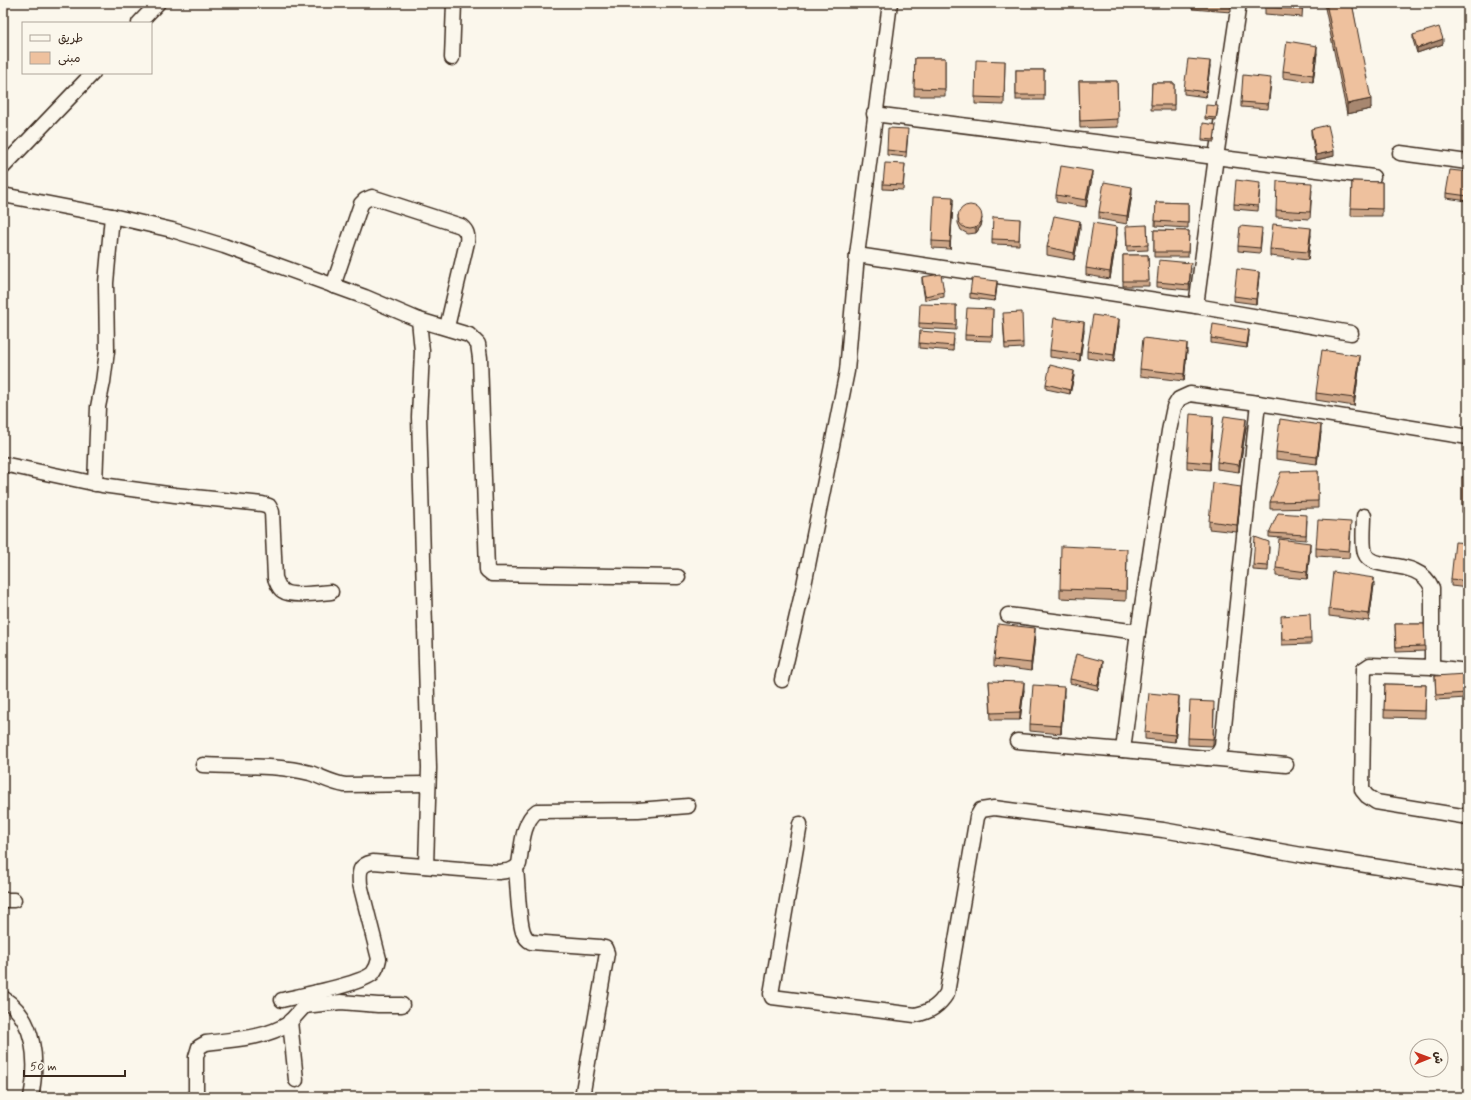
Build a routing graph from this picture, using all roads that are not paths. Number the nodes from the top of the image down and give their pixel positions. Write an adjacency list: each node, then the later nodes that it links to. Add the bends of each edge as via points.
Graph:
1 (158, 3): 5 (street)
2 (454, 3): 6 (street)
3 (890, 3): 8 (street)
4 (1239, 3): 10 (street)
5 (140, 22)
6 (452, 58)
7 (92, 74): 12 (street)
8 (874, 114): 10 (street); 16 (street)
9 (1400, 153): 11 (street)
10 (1216, 157): 13 (street); 18 (street)
11 (1468, 162)
12 (3, 167)
13 (1373, 177)
14 (3, 195): 15 (street)
15 (112, 216): 17 (street, via 172,230 224,246); 25 (street, via 106,283 107,351 98,406)
16 (857, 255): 18 (street); 33 (street, via 847,371)
17 (333, 286): 19 (street); 20 (street, via 361,204 365,200 372,197 461,226 468,236)
18 (1196, 306): 21 (street)
19 (419, 320): 20 (street); 39 (street, via 422,351 419,417)
20 (447, 327): 27 (street, via 469,335 478,344 486,570 492,574)
21 (1351, 333)
22 (1258, 403): 23 (street); 30 (street, via 1190,394 1179,399 1174,407); 36 (street, via 1222,746 1214,757)
23 (1468, 437)
24 (3, 464): 25 (street)
25 (95, 484): 28 (street, via 269,506 272,512 277,585 282,591 294,594)
26 (1364, 516): 31 (street, via 1364,552 1367,558 1379,563 1412,569 1429,580 1432,588)
27 (678, 577)
28 (331, 592)
29 (1008, 615): 30 (street)
30 (1138, 632): 35 (street)
31 (1432, 667): 32 (street); 41 (street, via 1370,665 1364,668 1362,790 1376,802)
32 (1468, 671)
33 (782, 680)
34 (1017, 741): 35 (street)
35 (1123, 750): 36 (street)
36 (1206, 758): 38 (street)
37 (203, 765): 39 (street, via 282,768 345,785)
38 (1286, 765)
39 (428, 784): 43 (street)
40 (688, 806): 44 (street, via 638,810 537,812 527,823)
41 (1468, 817)
42 (800, 824): 45 (street, via 772,997 915,1015 932,1010 947,993 977,817 981,810 994,808 1163,830)
43 (426, 866): 44 (street, via 498,872); 46 (street, via 373,862 362,866 359,872 360,884 378,959 377,966 367,977)
44 (516, 869): 55 (street, via 521,923 528,940 600,947 605,948 607,953)
45 (1468, 882)
46 (317, 992): 48 (street); 50 (street)
47 (3, 998): 53 (street, via 13,1004 26,1021 30,1034 35,1077)
48 (282, 1000)
49 (402, 1005): 50 (street, via 341,1002)
50 (304, 1006): 51 (street)
51 (290, 1021): 52 (street); 54 (street, via 260,1036 206,1043 199,1047 196,1057)
52 (296, 1080)
53 (31, 1097)
54 (196, 1097)
55 (582, 1097)

